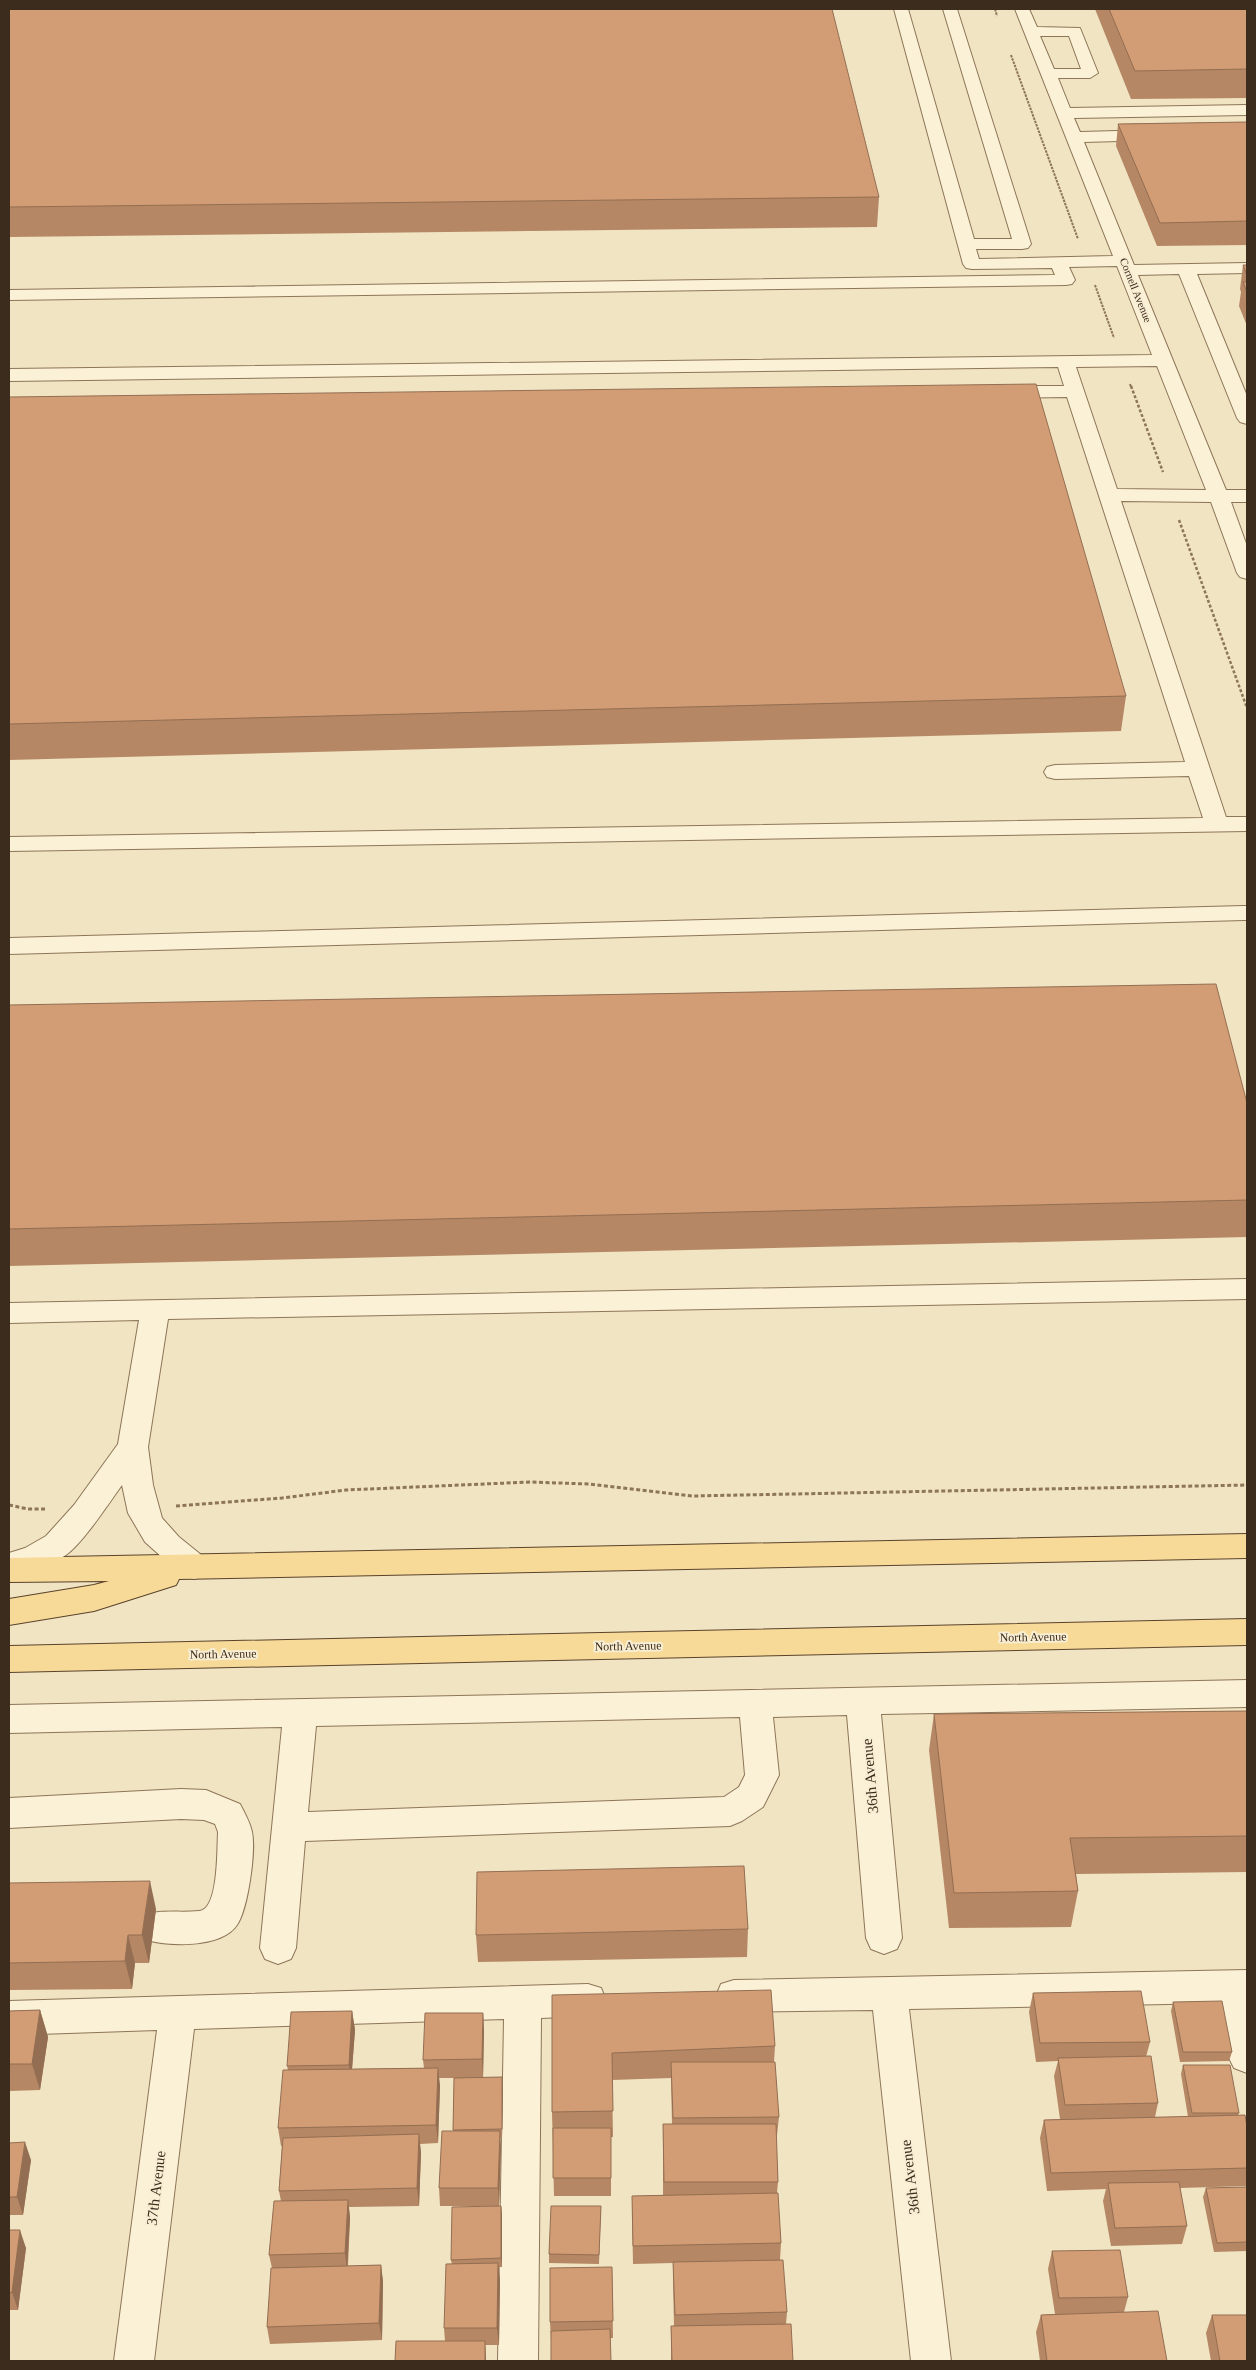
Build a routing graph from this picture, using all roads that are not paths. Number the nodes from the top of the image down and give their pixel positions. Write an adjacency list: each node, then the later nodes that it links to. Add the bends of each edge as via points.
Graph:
1 (901, 9): 10 (street)
2 (950, 9): 10 (street, via 1022,244)
3 (1022, 9): 4 (street, Cornell Avenue)
4 (1032, 32): 5 (street, Cornell Avenue); 5 (street, via 1075,31 1090,73)
5 (1048, 74): 7 (street, Cornell Avenue)
6 (1247, 110): 7 (street)
7 (1064, 113): 9 (street, Cornell Avenue)
8 (1171, 135): 9 (street)
9 (1074, 137): 12 (street, Cornell Avenue)
10 (967, 244): 11 (street, via 972,264)
11 (1059, 263): 12 (street); 15 (street, via 1066,280)
12 (1126, 266): 14 (street); 16 (street, Cornell Avenue)
13 (1247, 268): 14 (street)
14 (1186, 269): 21 (street)
15 (9, 295)
16 (1164, 360): 17 (street); 24 (street, Cornell Avenue)
17 (1065, 361): 18 (street); 19 (street)
18 (9, 375)
19 (1074, 391): 20 (street); 22 (street)
20 (985, 392)
21 (1247, 418)
22 (1108, 495): 24 (street); 26 (street)
23 (1247, 496): 24 (street)
24 (1219, 497): 25 (street, Cornell Avenue)
25 (1247, 573)
26 (1198, 769): 27 (street); 29 (street)
27 (1055, 772)
28 (1247, 824): 29 (street)
29 (1217, 825): 30 (street)
30 (9, 844)
31 (1246, 916): 32 (street)
32 (9, 946)
33 (1247, 1289): 34 (street)
34 (155, 1309): 35 (street); 36 (street)
35 (9, 1313)
36 (133, 1447): 38 (street, via 85,1513 56,1545 35,1557); 39 (street, via 135,1474 147,1519 163,1540)
37 (1247, 1546): 39 (main road)
38 (9, 1565)
39 (194, 1567): 40 (main road); 41 (main road, via 94,1598)
40 (9, 1570)
41 (9, 1612)
42 (1247, 1632): 43 (main road, North Avenue)
43 (9, 1659)
44 (1247, 1693): 45 (street)
45 (863, 1703): 46 (street); 52 (street, 36th Avenue)
46 (755, 1705): 47 (street); 50 (street, via 762,1775 751,1797 730,1811)
47 (300, 1714): 48 (street); 50 (street)
48 (9, 1720)
49 (9, 1813): 51 (street, via 181,1804 206,1806 228,1814 235,1832 232,1886 224,1915 208,1928)
50 (289, 1827): 53 (street)
51 (153, 1928)
52 (884, 1938)
53 (278, 1948)
54 (1240, 1986): 55 (street); 61 (street)
55 (889, 1992): 56 (street); 64 (street, 36th Avenue)
56 (701, 1997)
57 (622, 1999): 58 (street)
58 (524, 2001): 59 (street); 63 (street)
59 (177, 2014): 60 (street); 62 (street, 37th Avenue)
60 (9, 2018)
61 (1247, 2056)
62 (134, 2361)
63 (518, 2361)
64 (931, 2361)

